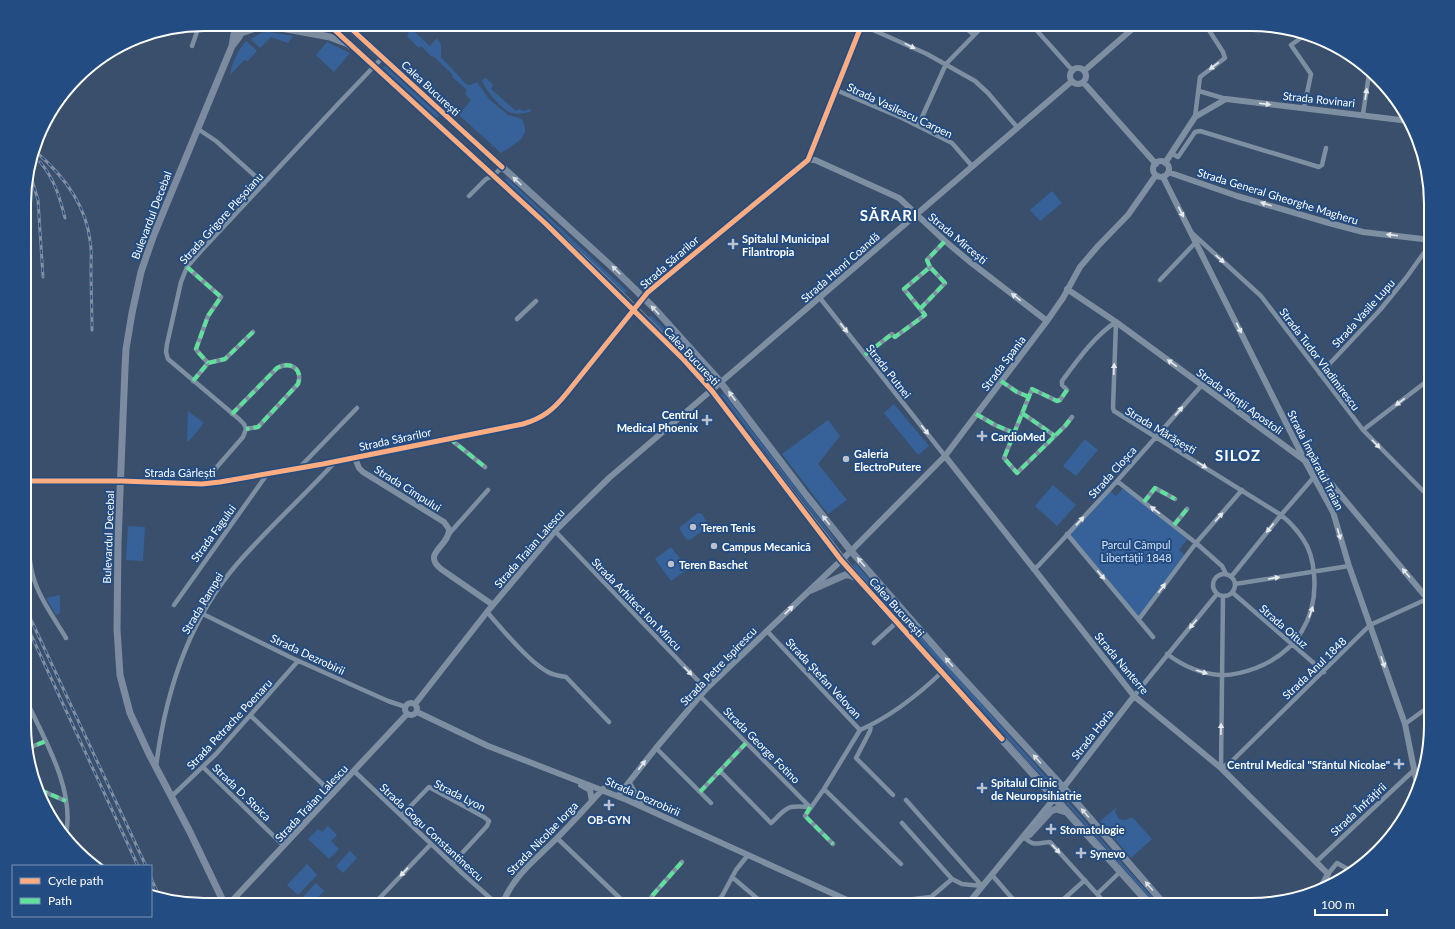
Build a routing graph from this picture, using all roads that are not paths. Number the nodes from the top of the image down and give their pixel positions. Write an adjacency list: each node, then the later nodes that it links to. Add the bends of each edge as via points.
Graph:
1 (197, 31): 17 (street)
2 (235, 31): 18 (main road, Bulevardul Decebal)
3 (246, 31): 14 (main road)
4 (298, 31): 19 (main road, via 330,37)
5 (336, 31): 19 (main road, Calea București)
6 (354, 31): 20 (main road, Calea București)
7 (860, 31): 28 (street, Strada Sărarilor)
8 (877, 31): 21 (street, one-way to 21)
9 (969, 31): 15 (street)
10 (978, 31): 15 (street)
11 (1037, 31): 23 (street)
12 (1130, 31): 24 (street)
13 (1210, 31): 29 (street, one-way to 29, via 1225,58 1200,77)
14 (240, 33): 18 (main road, Bulevardul Decebal)
15 (974, 35): 21 (street)
16 (1300, 38): 31 (street, via 1291,45 1311,74)
17 (192, 46)
18 (232, 46): 37 (main road, Bulevardul Decebal)
19 (357, 50): 22 (main road, Calea București)
20 (383, 58): 22 (street, Strada Grigore Pleșoianu); 44 (main road, Calea București)
21 (946, 64): 35 (street); 36 (street, via 975,81)
22 (374, 66): 47 (main road, Calea București); 48 (street, Strada Grigore Pleșoianu)
23 (1073, 71): 24 (street); 26 (street)
24 (1084, 71): 27 (street, via 1086,78)
25 (1368, 77): 32 (street, one-way to 25)
26 (1072, 81): 27 (street, via 1076,84); 36 (street, Strada Henri Coandă)
27 (1083, 82): 42 (street)
28 (836, 90): 35 (street, Strada Vasilescu Carpen); 40 (street, Strada Sărarilor)
29 (1199, 91): 30 (street, Strada Rovinari); 33 (street)
30 (1226, 99): 31 (street, Strada Rovinari, one-way to 31); 33 (street)
31 (1304, 108): 32 (street, Strada Rovinari)
32 (1363, 114): 34 (street, Strada Rovinari)
33 (1195, 117): 39 (street)
34 (1402, 120)
35 (918, 126): 43 (street, Strada Vasilescu Carpen, via 952,143)
36 (1017, 127): 43 (street, Strada Henri Coandă)
37 (198, 129): 48 (street, via 216,141); 99 (main road, Bulevardul Decebal, via 153,237 138,284 126,349)
38 (1326, 148): 39 (street, via 1322,165 1319,167 1200,131 1195,132 1178,157)
39 (1171, 153): 41 (street)
40 (808, 160): 50 (street, Strada Mircești, via 815,160 898,198); 60 (street, Strada Sărarilor)
41 (1165, 163): 42 (street); 46 (street, via 1169,168)
42 (1156, 164): 45 (street)
43 (972, 166): 50 (street, Strada Henri Coandă)
44 (502, 167): 47 (street); 60 (main road, Calea București, one-way to 44)
45 (1156, 175): 46 (street); 59 (street, Strada Spania, via 1128,215 1080,267)
46 (1166, 175): 51 (street, Strada Împăratul Traian, one-way to 51); 53 (street, Strada General Gheorghe Magheru, one-way to 46, via 1363,232)
47 (493, 176): 49 (street, via 486,179); 64 (main road, Calea București)
48 (264, 184): 57 (street, Strada Grigore Pleșoianu)
49 (469, 196)
50 (916, 214): 52 (street, Strada Mircești); 61 (street, Strada Henri Coandă)
51 (1192, 233): 54 (street, Strada Împăratul Traian); 71 (street, Strada Tudor Vladimirescu, one-way to 71, via 1261,296)
52 (945, 241): 56 (street, via 927,260); 66 (street, Strada Mircești, one-way to 52)
53 (1424, 241)
54 (1196, 242): 58 (street); 93 (street, Strada Împăratul Traian, one-way to 93)
55 (1424, 252): 71 (street, Strada Vasile Lupu, via 1380,310)
56 (930, 266): 63 (street, via 945,283); 63 (street, via 904,289)
57 (187, 267): 70 (street, via 221,297 208,316 196,349); 72 (street, Strada Grigore Pleșoianu, via 181,282 166,352 171,363)
58 (1160, 280)
59 (1067, 289): 66 (street, Strada Spania); 67 (street, Strada Sfinții Apostoli)
60 (643, 298): 64 (street, Strada Sărarilor); 74 (main road, Calea București, one-way to 60)
61 (820, 298): 69 (street, Strada Putnei, one-way to 69); 74 (street, Strada Henri Coandă)
62 (536, 301): 65 (street)
63 (920, 309): 69 (street, via 925,315 896,337 892,334)
64 (634, 310): 77 (main road, Calea București); 89 (street, Strada Sărarilor, via 547,414 523,424)
65 (518, 319)
66 (1047, 321): 73 (street, Strada Spania)
67 (1116, 322): 76 (street, Strada Sfinții Apostoli, one-way to 67); 78 (street, via 1080,358 1062,381 1067,390 1060,400 1032,390); 88 (street, Strada Mărășești, one-way to 67, via 1114,411)
68 (252, 332): 70 (street, via 225,359)
69 (865, 355): 90 (street, Strada Putnei, one-way to 90)
70 (208, 363): 72 (street)
71 (1320, 374): 85 (street, Strada Tudor Vladimirescu)
72 (193, 381): 81 (street, Strada Grigore Pleșoianu)
73 (1001, 381): 78 (street); 82 (street, Strada Spania)
74 (721, 383): 77 (street, Strada Henri Coandă); 114 (main road, Calea București, one-way to 74)
75 (1424, 383): 85 (street, one-way to 85)
76 (1202, 385): 88 (street, Strada Cloșca, one-way to 76); 93 (street, Strada Sfinții Apostoli)
77 (712, 391): 110 (street, Strada Traian Lalescu, via 609,478); 115 (main road, Calea București)
78 (1028, 397): 80 (street)
79 (357, 408): 94 (street)
80 (1022, 413): 86 (street); 87 (street)
81 (232, 414): 84 (street, Strada Grigore Pleșoianu); 84 (street, via 276,368 288,364 295,368 298,373 298,384 258,427)
82 (976, 414): 86 (street); 90 (street, Strada Spania)
83 (1072, 417): 87 (street)
84 (246, 429): 101 (street)
85 (1363, 430): 104 (street, Strada Tudor Vladimirescu, one-way to 104)
86 (1014, 433): 87 (street, via 1004,458 1017,473)
87 (1055, 436)
88 (1156, 437): 100 (street, Strada Cloșca); 103 (street, Strada Mărășești, one-way to 103)
89 (450, 438): 91 (street, Strada Sărarilor); 95 (street)
90 (945, 456): 114 (street, Strada Spania); 118 (street, Strada Nanterre)
91 (355, 458): 92 (street, Strada Gârlești); 112 (street, Strada Cîmpului, via 363,472 444,522 449,529)
92 (336, 461): 94 (street, Strada Gârlești); 133 (street, Strada Rampei, via 237,564)
93 (1305, 461): 97 (street, Strada Împăratul Traian); 126 (street, Strada Sfinții Apostoli, one-way to 93, via 1323,474)
94 (300, 467): 96 (street, Strada Gârlești)
95 (485, 467)
96 (268, 473): 101 (street, Strada Gârlești); 130 (street, Strada Fagului)
97 (1314, 477): 108 (street); 116 (street, Strada Împăratul Traian, one-way to 116, via 1333,512)
98 (31, 481): 99 (street, Strada Gârlești)
99 (121, 481): 101 (street, Strada Gârlești); 164 (main road, Bulevardul Decebal, via 117,622 120,675 130,713)
100 (1117, 481): 106 (street); 111 (street, Strada Cloșca, one-way to 100)
101 (202, 484)
102 (488, 490): 112 (street)
103 (1242, 490): 108 (street, Strada Mărășești); 113 (street, one-way to 103)
104 (1424, 492)
105 (1175, 499): 106 (street, via 1155,488)
106 (1144, 502): 109 (street, one-way to 106)
107 (1187, 508): 109 (street)
108 (1281, 515): 119 (street, Strada Mărășești, via 1292,524 1304,540); 121 (street, one-way to 121)
109 (1174, 525): 113 (street)
110 (555, 531): 131 (street, Strada Traian Lalescu); 147 (street, Strada Arhitect Ion Mincu, one-way to 147)
111 (1067, 534): 118 (street, Strada Cloșca); 134 (street, one-way to 134)
112 (448, 536): 131 (street, via 434,554 434,562)
113 (1196, 543): 120 (street, via 1222,566); 134 (street, one-way to 113)
114 (851, 551): 115 (street, Strada Spania); 173 (main road, Calea București, one-way to 114)
115 (841, 560): 122 (main road, Calea București); 124 (street, Strada Petre Ispirescu)
116 (1349, 566): 119 (street); 136 (street, Strada Împăratul Traian)
117 (31, 568): 139 (street, via 41,596)
118 (1033, 569): 149 (street, Strada Nanterre)
119 (1314, 571): 123 (street, one-way to 119); 141 (street, Strada Mărășești, one-way to 119, via 1304,629 1314,605)
120 (1226, 574): 121 (street); 127 (street, via 1214,581)
121 (1232, 577): 123 (street)
122 (857, 578): 124 (main road, via 845,575); 135 (main road, Calea București)
123 (1235, 584): 125 (street)
124 (811, 590): 137 (street, Strada Petre Ispirescu, one-way to 124)
125 (1233, 593): 128 (street); 141 (street, Strada Oituz)
126 (1424, 593)
127 (1217, 594): 128 (street); 142 (street, Strada Horia, one-way to 142)
128 (1223, 596): 146 (street)
129 (1424, 603): 136 (street, Strada Anul 1848)
130 (174, 605)
131 (493, 605): 132 (street, Strada Traian Lalescu)
132 (487, 612): 150 (street, Strada Traian Lalescu); 156 (street, via 531,659 547,672 566,677)
133 (203, 614): 143 (street, Strada Dezrobirii); 164 (street, Strada Rampei, via 179,665 170,693 159,738)
134 (1138, 619): 138 (street)
135 (897, 622): 140 (street); 144 (main road, Calea București)
136 (1370, 626): 145 (street, Strada Anul 1848); 157 (street, Strada Împăratul Traian, one-way to 157)
137 (767, 630): 147 (street, Strada Petre Ispirescu); 159 (street, Strada Ștefan Velovan)
138 (1153, 637)
139 (66, 638)
140 (874, 643)
141 (1292, 645): 145 (street, Strada Oituz); 146 (street, Strada Mărășești, via 1259,667)
142 (1167, 654): 146 (street, Strada Mărășești, one-way to 146, via 1188,667); 149 (street, Strada Horia)
143 (298, 661): 152 (street, Strada Dezrobirii); 155 (street, Strada Petrache Poenaru)
144 (942, 672): 158 (street, Strada Ștefan Velovan, via 919,694); 182 (main road, Calea București)
145 (1324, 672): 166 (street, Strada Anul 1848, via 1231,762)
146 (1222, 675): 166 (street, one-way to 146)
147 (706, 690): 148 (street, Strada Petre Ispirescu)
148 (700, 696): 161 (street, Strada George Fotino); 163 (street, Strada Petre Ispirescu)
149 (1134, 696): 166 (street, Strada Nanterre); 173 (street, Strada Horia)
150 (415, 704): 152 (street, via 411,703); 154 (street)
151 (31, 710): 160 (street)
152 (406, 710): 154 (street, via 413,715); 167 (street, Strada Traian Lalescu)
153 (1424, 710): 157 (street)
154 (416, 712): 170 (street, Strada Dezrobirii, via 488,746)
155 (251, 716): 165 (street, Strada Petrache Poenaru); 178 (street)
156 (609, 722)
157 (1405, 724): 169 (street, Strada Împăratul Traian)
158 (871, 726): 159 (street, Strada Ștefan Velovan); 179 (street, Strada Ștefan Velovan, via 856,758)
159 (860, 730): 175 (street)
160 (46, 741): 162 (street); 185 (street, via 61,775)
161 (746, 743): 168 (street); 188 (street, Strada George Fotino)
162 (32, 747)
163 (656, 748): 172 (street, Strada Petre Ispirescu, one-way to 163); 177 (street)
164 (156, 767): 181 (main road, Bulevardul Decebal)
165 (203, 767): 181 (street, Strada Petrache Poenaru); 197 (street, Strada D. Stoica)
166 (1221, 768): 200 (street, Strada Nanterre)
167 (354, 771): 178 (street, Strada Traian Lalescu); 190 (street, Strada Gogu Constantinescu)
168 (720, 771): 177 (street); 188 (street, via 771,824 784,810 792,806)
169 (1413, 771): 171 (street, Strada Împăratul Traian); 200 (street, Strada Înfrățirii)
170 (568, 776): 174 (street, Strada Dezrobirii); 183 (street, via 590,790)
171 (1415, 779)
172 (628, 783): 180 (street, Strada Petre Ispirescu); 187 (street)
173 (1063, 787): 182 (street, Strada Horia); 229 (main road, Calea București, one-way to 173)
174 (602, 789): 180 (street, Strada Dezrobirii); 183 (street, Strada Nicolae Iorga)
175 (824, 789): 188 (street); 202 (street)
176 (44, 792): 185 (street)
177 (700, 792): 186 (street)
178 (333, 794): 197 (street, Strada Traian Lalescu)
179 (893, 795)
180 (618, 796): 187 (street, Strada Dezrobirii)
181 (171, 797): 215 (main road, Bulevardul Decebal)
182 (1054, 798): 189 (main road, Calea București); 193 (street, Strada Horia)
183 (592, 800): 194 (street, Strada Nicolae Iorga)
184 (906, 800): 211 (street)
185 (66, 801): 192 (street)
186 (711, 802)
187 (642, 806): 198 (street, Strada Dezrobirii)
188 (810, 807): 196 (street, via 805,816)
189 (1068, 813): 193 (main road, via 1051,810 1030,834); 204 (main road, Calea București)
190 (402, 815): 195 (street, Strada Gogu Constantinescu); 201 (street, Strada Lyon, via 429,787 489,821)
191 (902, 823): 208 (street)
192 (66, 829)
193 (1024, 836): 206 (street, Strada Horia); 209 (street, one-way to 209, via 1034,844 1050,842)
194 (557, 838): 213 (street); 219 (street, Strada Nicolae Iorga, via 519,875)
195 (431, 844): 201 (street, Strada Gogu Constantinescu); 217 (street, one-way to 217)
196 (833, 844)
197 (284, 846): 216 (street, Strada Traian Lalescu)
198 (748, 855): 207 (street); 214 (street, Strada Dezrobirii)
199 (682, 862): 220 (street)
200 (1316, 862): 205 (street, Strada Nanterre)
201 (452, 864): 218 (street, Strada Gogu Constantinescu)
202 (901, 864)
203 (1347, 869): 205 (street, via 1337,863)
204 (1121, 871): 212 (street); 228 (main road, Calea București)
205 (1328, 874): 210 (street)
206 (992, 875): 211 (street, Strada Horia); 225 (street)
207 (732, 877): 221 (street); 222 (street)
208 (952, 879): 211 (street, via 962,884); 223 (street, via 931,897)
209 (1085, 880): 212 (street); 226 (street)
210 (1324, 882)
211 (982, 886): 224 (street, Strada Horia)
212 (1097, 894): 227 (street)
213 (619, 897)
214 (841, 897)
215 (223, 898)
216 (234, 898)
217 (380, 898)
218 (490, 898)
219 (504, 898)
220 (651, 898)
221 (720, 898)
222 (757, 898)
223 (922, 898)
224 (973, 898)
225 (1012, 898)
226 (1065, 898)
227 (1101, 898)
228 (1144, 898)
229 (1159, 898)

